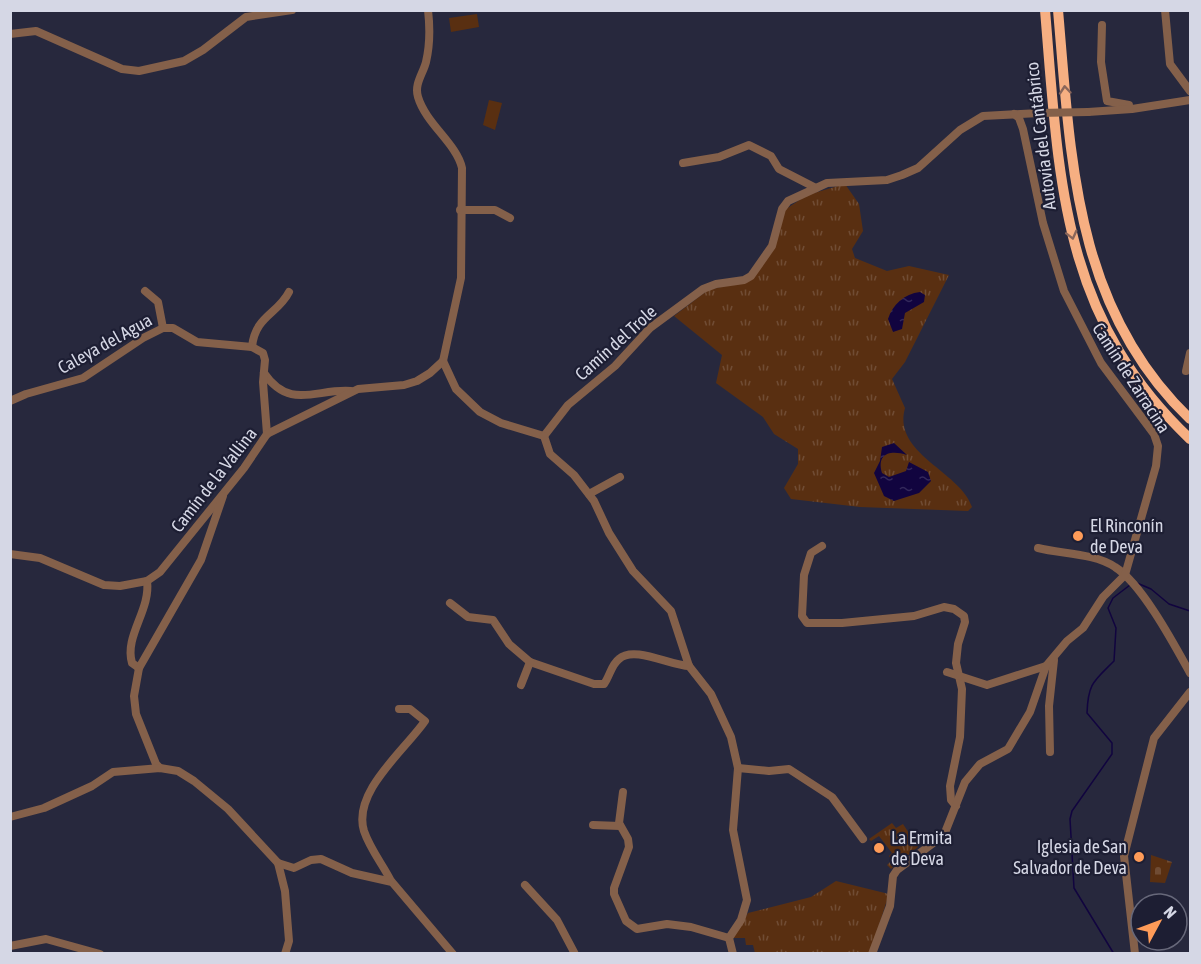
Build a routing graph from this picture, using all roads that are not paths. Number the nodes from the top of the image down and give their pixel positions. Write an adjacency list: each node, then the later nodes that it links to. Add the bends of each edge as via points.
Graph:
1 (292, 10): 7 (street, via 246,17 189,58 139,71 122,69 36,31)
2 (428, 10): 16 (street, via 429,44 417,95 431,125 461,163)
3 (1045, 10): 29 (highway, Autovía del Cantábrico, one-way to 29, via 1059,170 1072,239 1104,324 1127,365)
4 (1058, 10): 17 (highway, Autovía del Cantábrico, one-way to 4)
5 (1165, 10): 8 (street, via 1170,63)
6 (1102, 25): 10 (street, via 1101,62 1107,101 1129,105)
7 (10, 34)
8 (1191, 91)
9 (1191, 100): 10 (street, Camín del Trole)
10 (1129, 110): 11 (street, Camín del Trole, bridge)
11 (1028, 113): 12 (street, Camín del Trole); 13 (street, Camín de Zarracina)
12 (1014, 114): 13 (street, Camín de Zarracina); 15 (street, Camín del Trole, via 982,116 918,168 902,175 887,180 841,180)
13 (1023, 129): 42 (street, Camín de Zarracina, via 1064,291 1101,363 1157,440 1156,466)
14 (683, 163): 15 (street, via 719,157 749,144 771,156 779,169)
15 (816, 188): 33 (street, Camín del Trole, via 795,197 782,209 772,246 751,276 703,289 650,328 615,366 568,405)
16 (460, 210): 18 (street, via 495,210); 24 (street, via 461,278)
17 (1081, 217): 30 (highway, via 1121,314 1163,380); 31 (highway, Autovía del Cantábrico, via 1102,282 1130,340 1159,384)
18 (510, 218)
19 (145, 291): 21 (street, via 158,302)
20 (289, 292): 22 (street, via 262,321)
21 (163, 328): 22 (street, Caleya del Agua, via 178,330 206,344); 28 (street, Caleya del Agua, via 83,378)
22 (252, 347): 26 (street, via 264,357)
23 (1191, 353): 25 (street)
24 (443, 361): 27 (street, Camín de la Vallina, via 417,381); 33 (street, via 456,389 480,412)
25 (1186, 371)
26 (264, 373): 27 (street, via 293,395); 32 (street)
27 (352, 392): 32 (street, Camín de la Vallina)
28 (10, 401)
29 (1154, 401): 34 (highway, Autovía del Cantábrico); 35 (highway)
30 (1191, 412)
31 (1191, 419)
32 (267, 434): 37 (street, Camín de la Vallina)
33 (544, 436): 38 (street, via 550,454)
34 (1191, 439)
35 (1191, 447)
36 (621, 477): 38 (street)
37 (225, 490): 43 (street, Camín de la Vallina, via 160,572); 49 (street, via 201,560)
38 (589, 494): 47 (street, via 629,566 671,611)
39 (822, 546): 53 (street, via 811,553 804,575 802,616 807,623 879,620 944,608 960,612 965,622 957,651 955,670)
40 (1038, 548): 42 (street, via 1108,564)
41 (10, 554): 43 (street, via 40,558 104,585)
42 (1127, 578): 45 (street, via 1103,597 1089,621 1066,641); 51 (street)
43 (147, 581): 49 (street, via 145,606 130,652 132,663)
44 (450, 603): 46 (street, via 468,617 494,620 509,644)
45 (1054, 660): 48 (street); 55 (street)
46 (530, 662): 47 (street, via 602,685 623,656); 56 (street)
47 (688, 666): 61 (street, via 711,694 723,717)
48 (1046, 666): 52 (street); 54 (street)
49 (139, 668): 60 (street, via 134,696 136,714)
50 (946, 672): 53 (street)
51 (1191, 673)
52 (1026, 674): 53 (street, via 987,685); 54 (street)
53 (959, 677): 63 (street, via 960,737 950,786 951,800)
54 (1040, 679): 55 (street); 63 (street, via 1035,701 1012,743 1002,754 974,770)
55 (1050, 684): 59 (street)
56 (522, 685)
57 (1191, 692): 79 (street, via 1154,738 1124,856)
58 (399, 709): 69 (street, via 410,709 425,721 392,758 363,807 365,835)
59 (1050, 752)
60 (160, 768): 64 (street, via 117,771 44,808); 68 (street, via 185,775 217,798)
61 (738, 768): 67 (street, via 789,769 832,797); 71 (street, via 733,830 747,900 741,920)
62 (623, 792): 66 (street)
63 (956, 806): 78 (street, via 944,835 914,855 893,876 890,906)
64 (10, 817)
65 (593, 825): 66 (street)
66 (620, 826): 71 (street, via 629,848 614,894 630,925 637,929 667,924 685,926)
67 (863, 839)
68 (278, 862): 69 (street, via 294,868 321,859 352,873); 74 (street, via 289,941)
69 (392, 882): 75 (street)
70 (525, 885): 76 (street, via 557,920)
71 (729, 938): 77 (street)
72 (10, 946): 73 (street, via 46,939)
73 (100, 954)
74 (285, 954)
75 (453, 954)
76 (575, 954)
77 (733, 954)
78 (872, 954)
79 (1135, 954)

